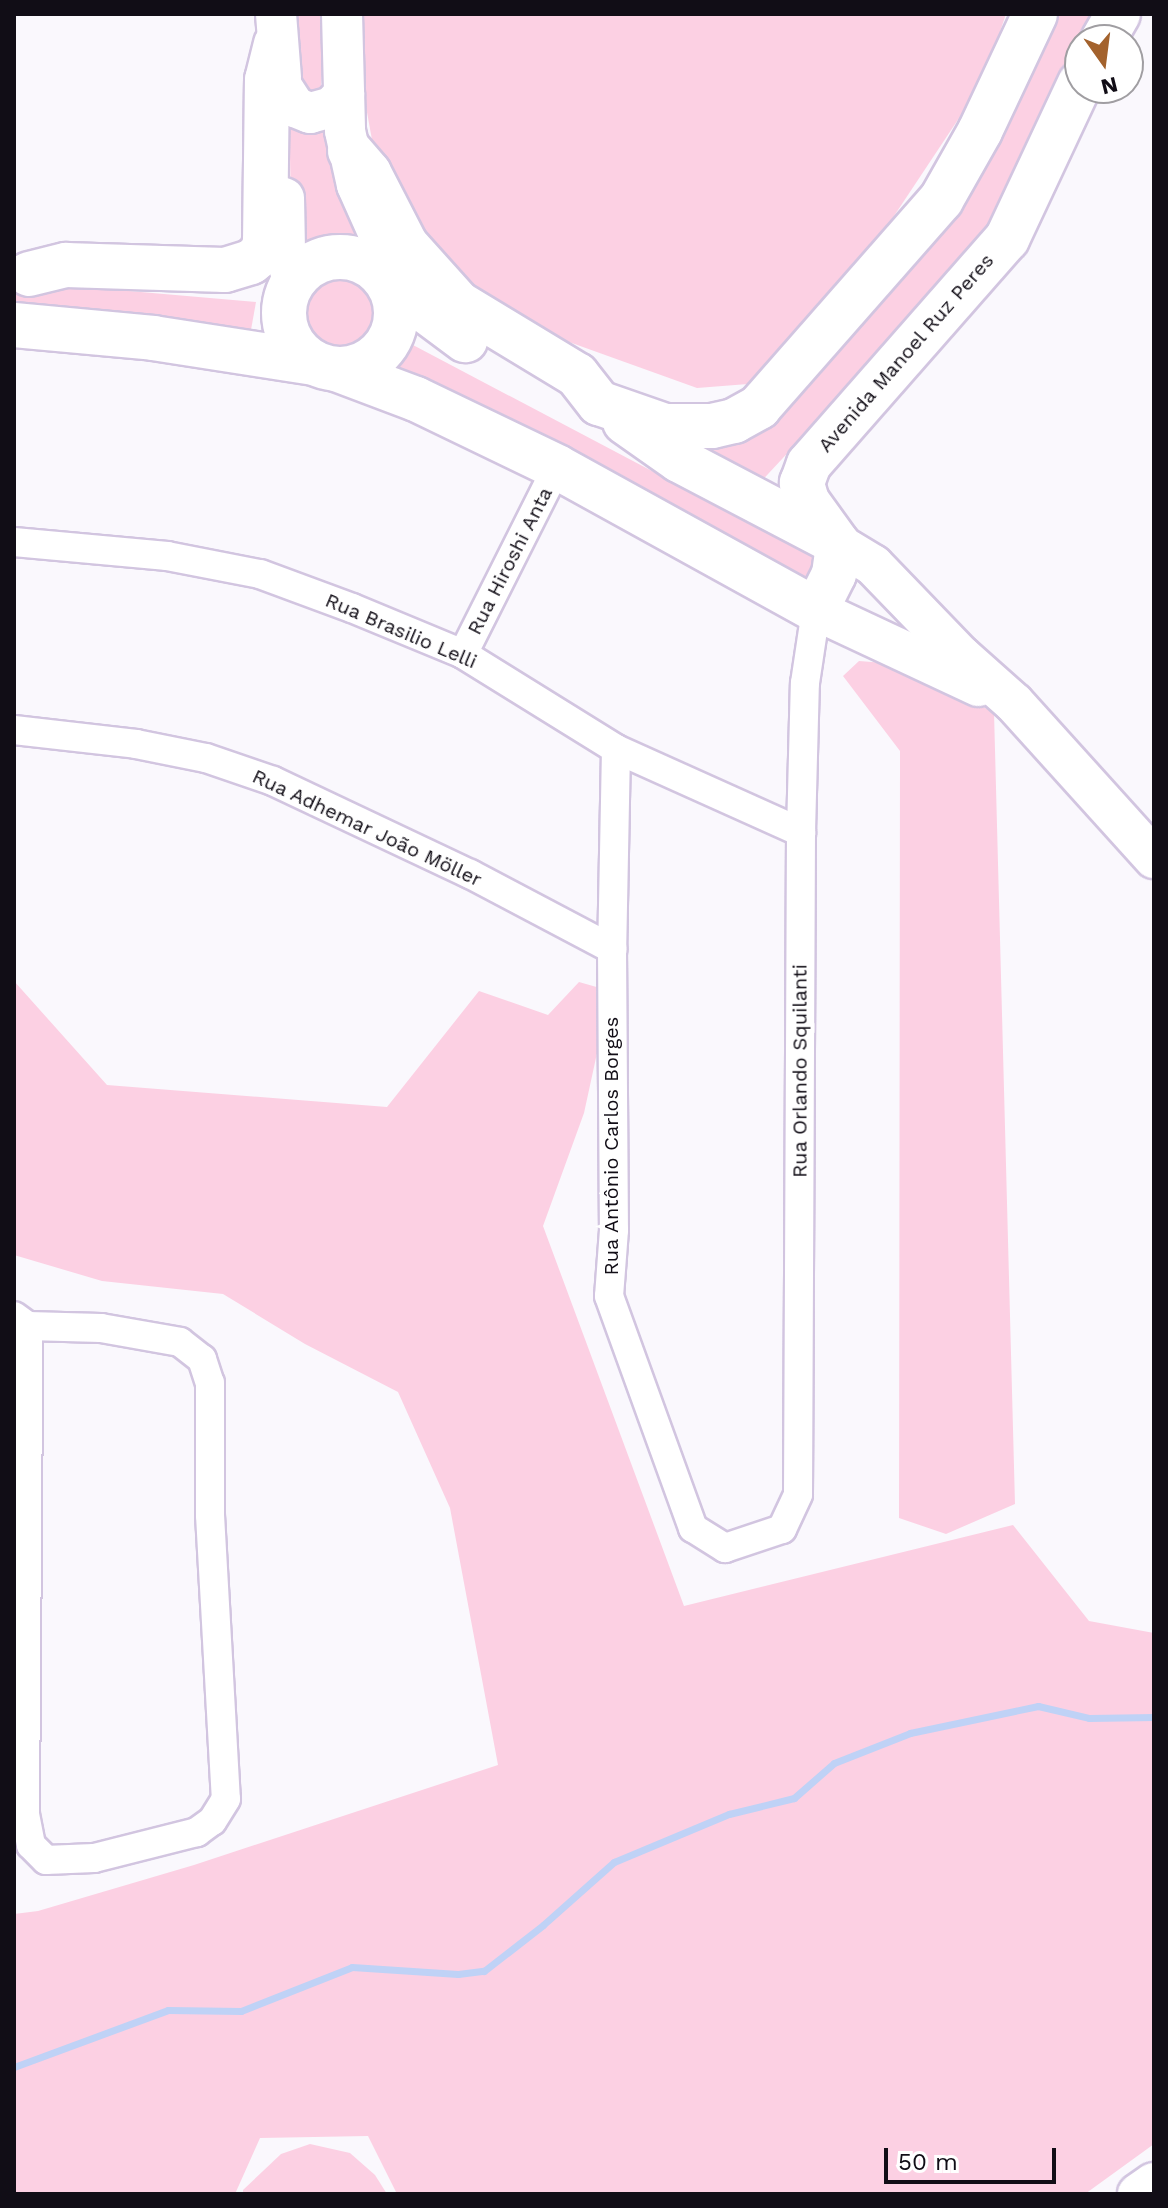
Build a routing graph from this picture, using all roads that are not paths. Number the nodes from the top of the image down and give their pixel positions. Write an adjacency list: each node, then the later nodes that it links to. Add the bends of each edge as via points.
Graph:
1 (342, 14): 5 (main road)
2 (1035, 14): 13 (main road, via 941,200 759,407 734,421 688,428 654,423)
3 (276, 29): 4 (main road); 8 (main road, via 267,80 262,253 225,270 66,265)
4 (282, 87): 5 (main road, via 295,107 310,113 332,107); 10 (main road)
5 (344, 94): 7 (main road)
6 (1070, 104): 16 (main road, Avenida Manoel Ruz Peres, via 1007,239 809,464 802,483 807,501)
7 (350, 151): 9 (main road, via 357,185 381,239); 13 (main road, via 369,173 406,245 430,275 458,303 577,375)
8 (22, 273): 10 (main road)
9 (391, 288): 10 (main road, via 367,263 340,256 313,263); 12 (main road, via 396,322 384,347 363,364); 13 (main road, via 514,366)
10 (289, 289): 12 (main road, via 283,308 287,333 293,345)
11 (14, 325): 12 (main road, via 153,338)
12 (325, 366): 14 (main road, via 416,399)
13 (599, 403): 16 (main road, via 679,460)
14 (557, 467): 17 (main road); 18 (street, Rua Hiroshi Anta)
15 (14, 542): 18 (street, Rua Brasilio Lelli, via 167,556 260,574)
16 (838, 544): 17 (main road, via 834,574); 19 (main road, via 873,565)
17 (816, 610): 19 (main road); 22 (street, Rua Orlando Squilanti, via 805,683)
18 (463, 654): 21 (street, Rua Brasilio Lelli)
19 (1014, 703): 23 (main road)
20 (14, 730): 24 (street, Rua Adhemar João Möller, via 136,744 206,758 273,781 470,874)
21 (616, 749): 22 (street, Rua Brasilio Lelli); 24 (street, Rua Antônio Carlos Borges)
22 (801, 832): 26 (street, Rua Orlando Squilanti, via 798,1494 782,1529 725,1548)
23 (1154, 858)
24 (612, 949): 26 (street, Rua Antônio Carlos Borges, via 614,1230 609,1296)
25 (21, 1321): 25 (street, via 180,1342 207,1367 210,1383 210,1515 228,1790 218,1814 197,1832 94,1858 46,1860 31,1845 25,1814)
26 (693, 1528)
27 (1154, 2183): 28 (main road)
28 (1138, 2194)

